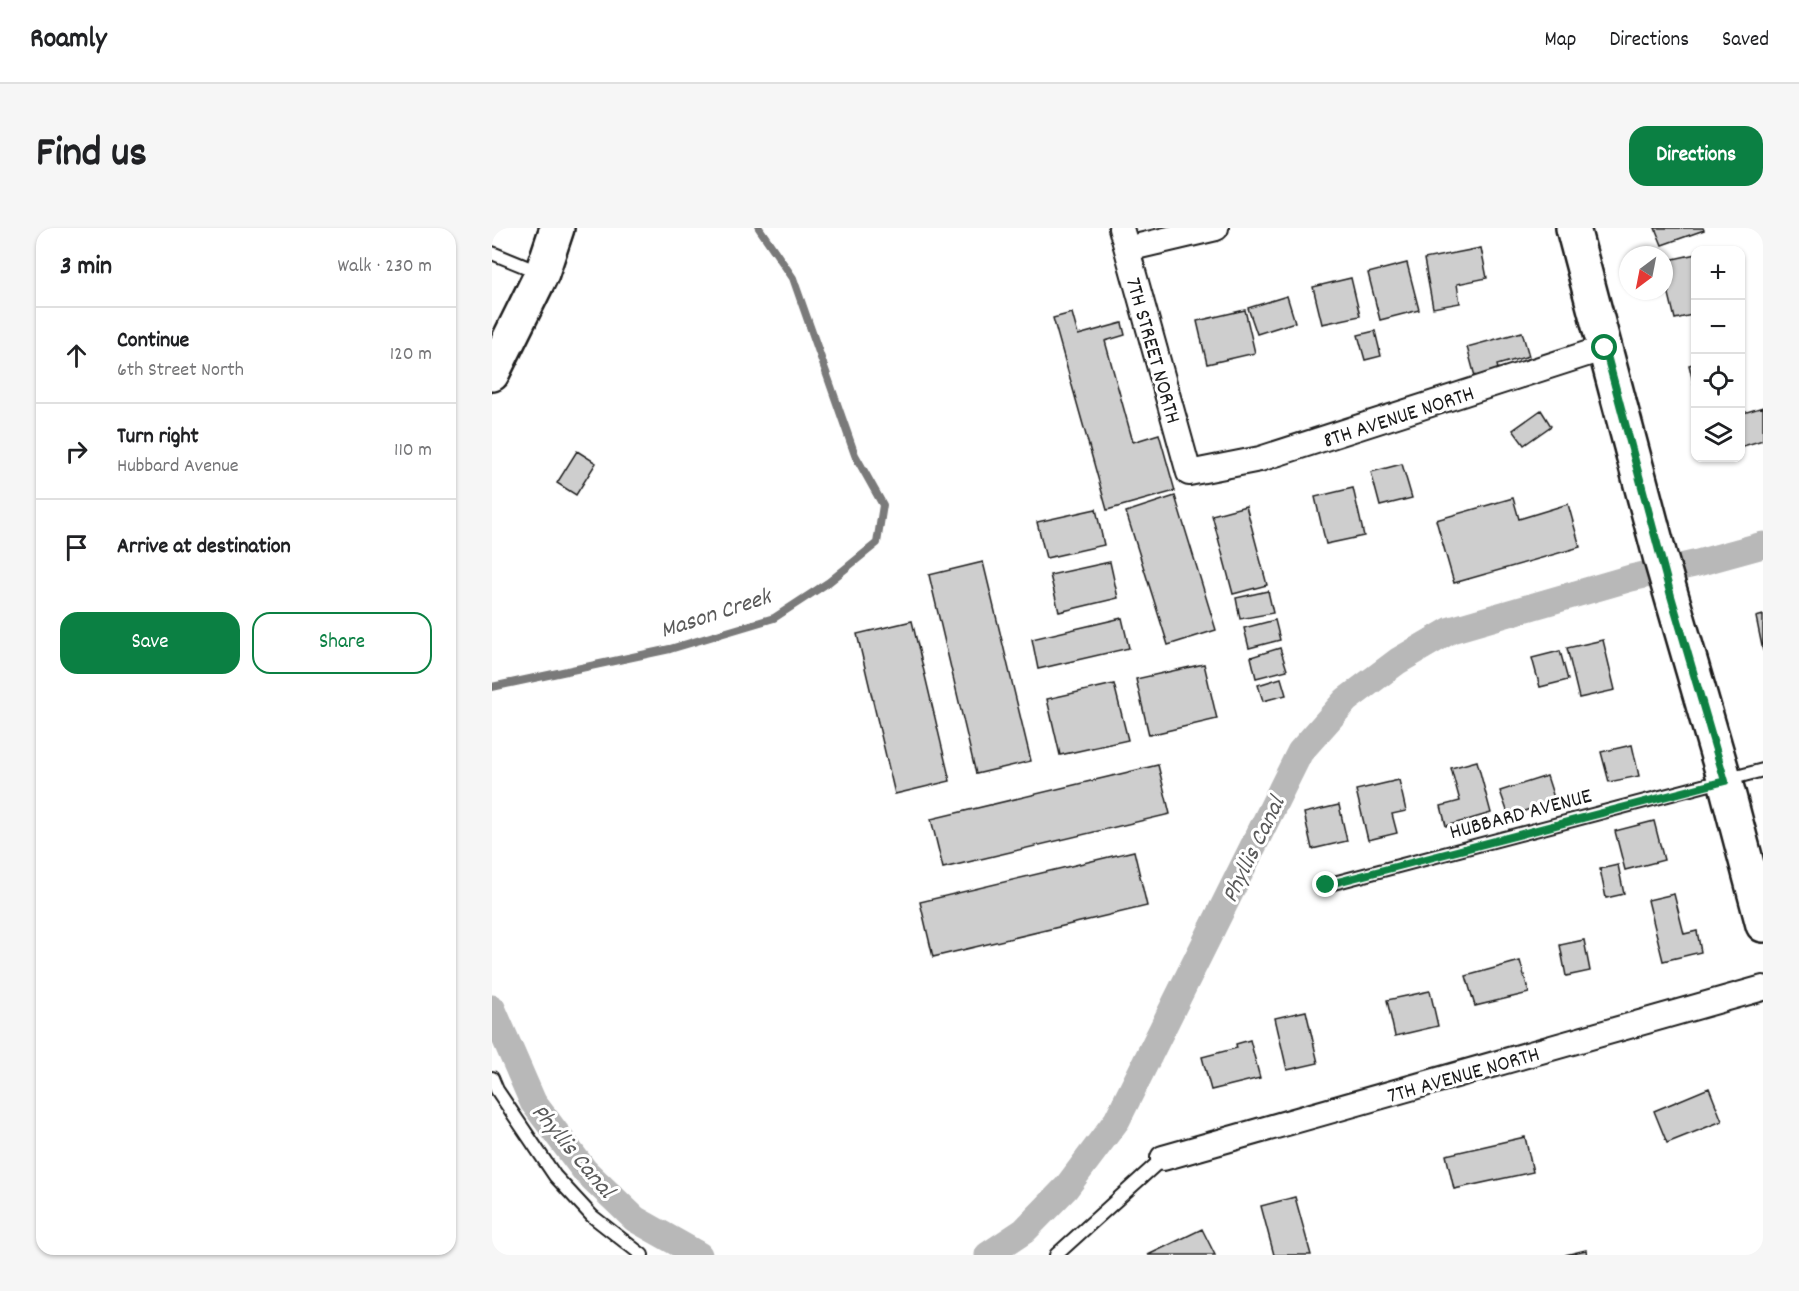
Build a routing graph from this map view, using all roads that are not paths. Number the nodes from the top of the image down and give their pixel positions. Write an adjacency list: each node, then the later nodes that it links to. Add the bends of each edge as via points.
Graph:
1 (557, 228): 6 (street)
2 (1216, 228): 4 (street)
3 (1573, 228): 7 (street)
4 (1124, 238): 9 (street, 7TH STREET NORTH)
5 (492, 253): 6 (lane)
6 (542, 273): 8 (street)
7 (1605, 348): 9 (street, 8TH AVENUE NORTH, via 1260,459); 11 (street)
8 (492, 374)
9 (1190, 473)
10 (1763, 770): 11 (lane)
11 (1725, 781): 12 (lane, HUBBARD AVENUE); 13 (street)
12 (1326, 885)
13 (1763, 925)
14 (1763, 988): 16 (street, 7TH AVENUE NORTH)
15 (492, 1078): 17 (lane, via 555,1176 592,1216)
16 (1163, 1158): 18 (lane)
17 (642, 1255)
18 (1056, 1255)

